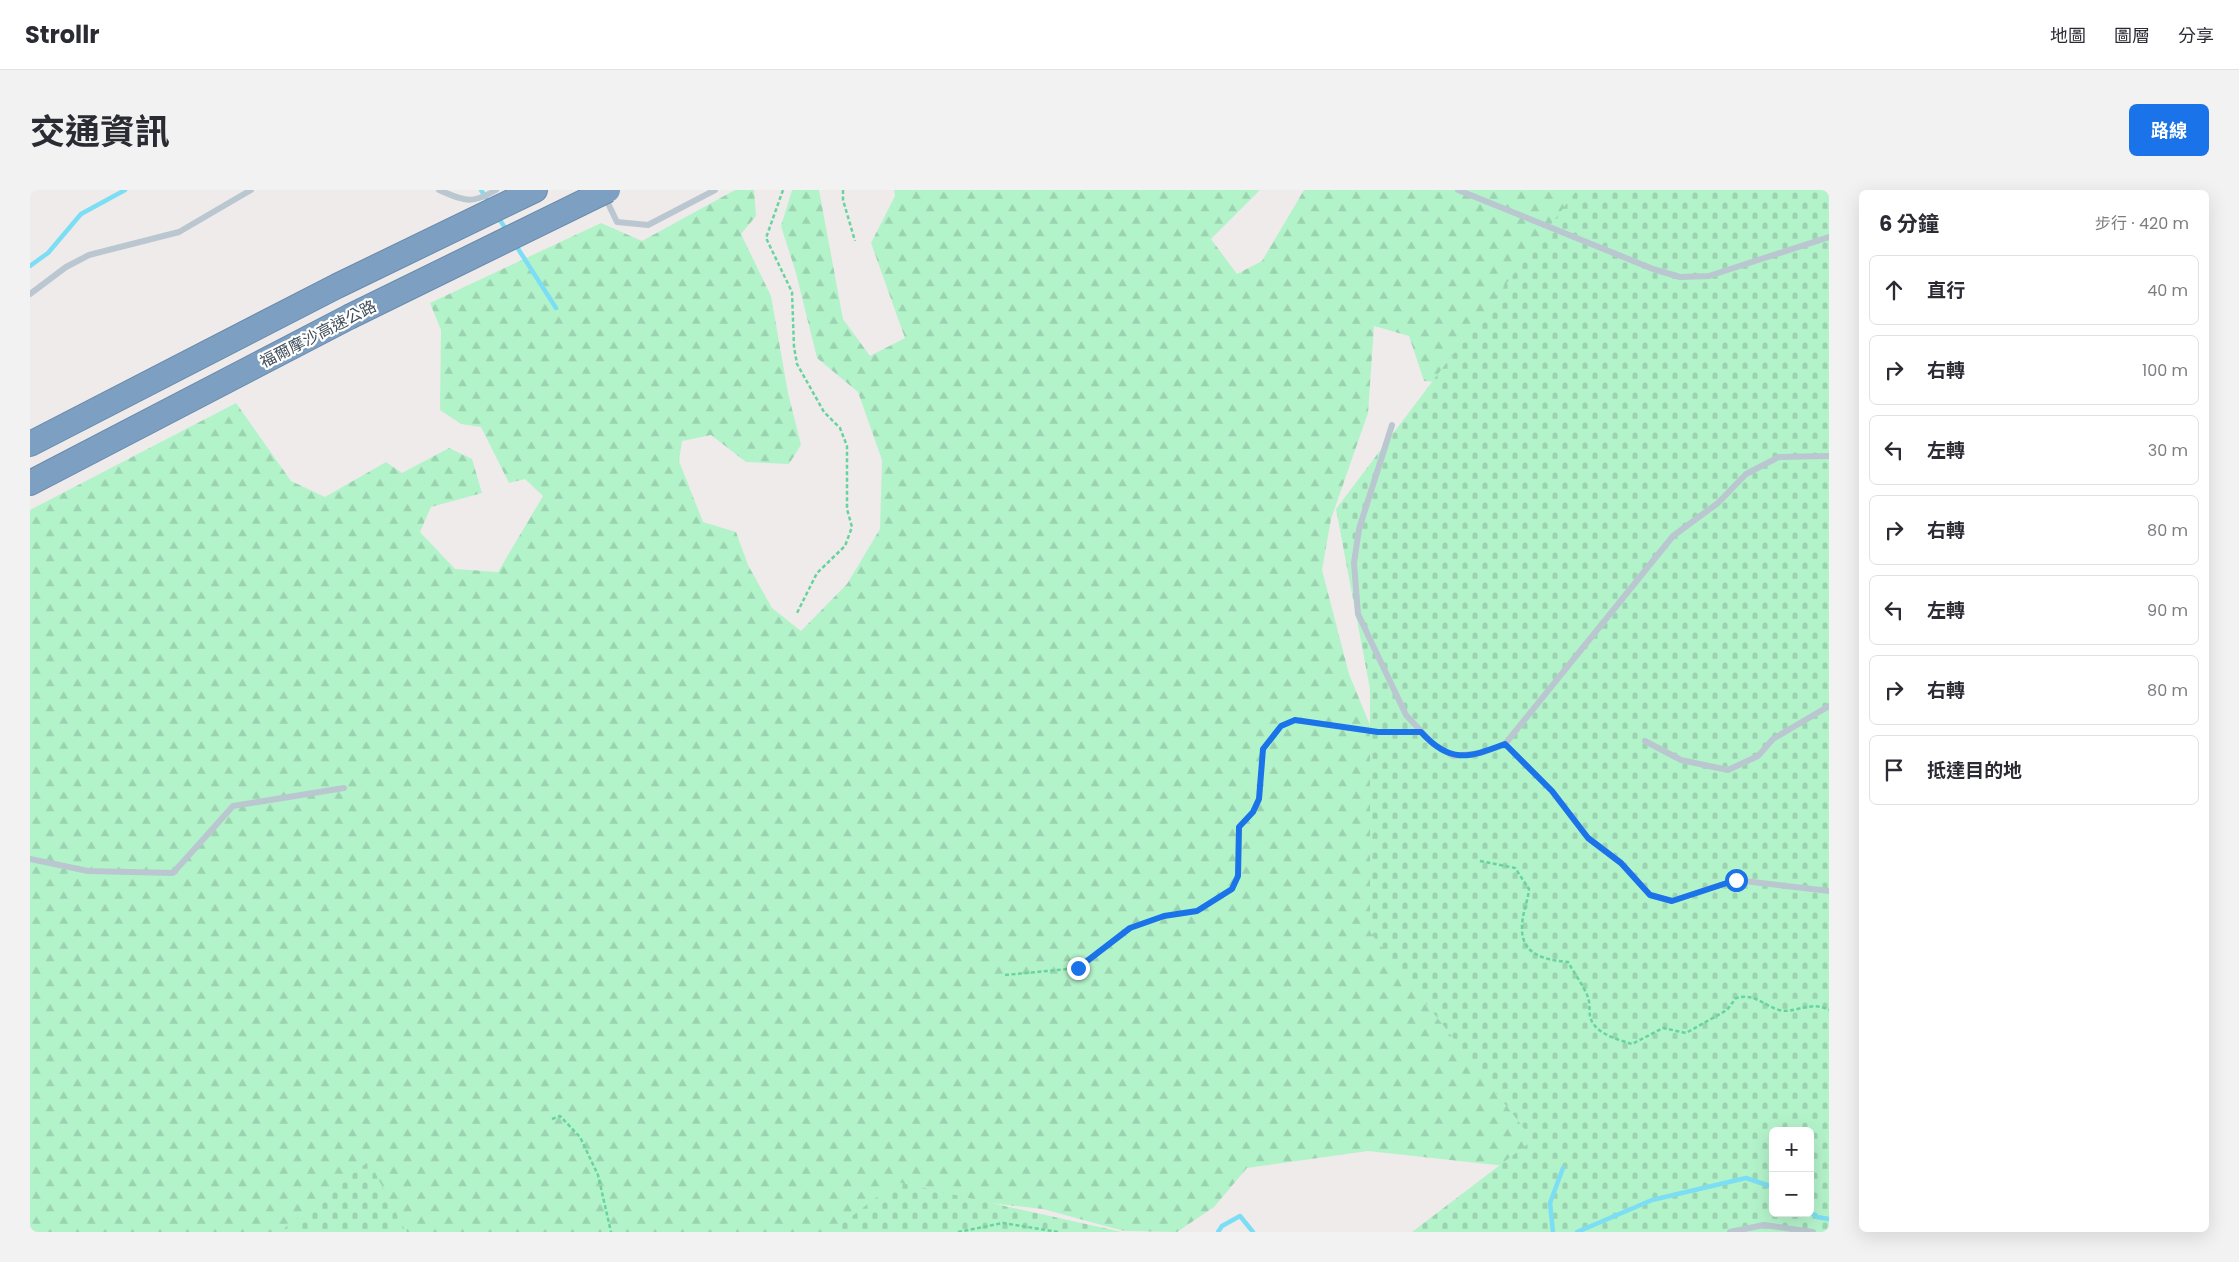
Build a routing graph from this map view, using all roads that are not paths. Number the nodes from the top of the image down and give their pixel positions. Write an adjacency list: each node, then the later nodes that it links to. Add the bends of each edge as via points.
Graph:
1 (251, 190): 10 (lane, via 179,232 89,255 66,267)
2 (439, 190): 3 (lane, via 460,200 480,200)
3 (496, 190)
4 (535, 190): 12 (highway, 福爾摩沙高速公路, via 337,286)
5 (601, 190): 7 (lane, via 618,222 648,224)
6 (608, 190): 14 (highway, 福爾摩沙高速公路, bridge, via 349,317)
7 (715, 190)
8 (1458, 190): 9 (lane, via 1680,277 1709,276)
9 (1829, 236)
10 (30, 294)
11 (1392, 426): 17 (lane, via 1359,529 1354,563 1358,614 1406,715 1433,744 1452,756 1481,753)
12 (30, 444)
13 (1829, 456): 17 (lane, via 1779,457 1746,474 1718,503 1673,536)
14 (30, 483)
15 (1829, 706): 16 (lane, via 1773,738 1758,756 1728,770 1681,760)
16 (1645, 741)
17 (1505, 744): 20 (lane, via 1552,791 1588,838 1621,863 1650,895 1672,901 1736,880)
18 (344, 788): 19 (lane, via 233,806 173,874 88,871)
19 (30, 859)
20 (1829, 891)
21 (1730, 1232): 22 (lane, via 1764,1225)
22 (1813, 1232)

